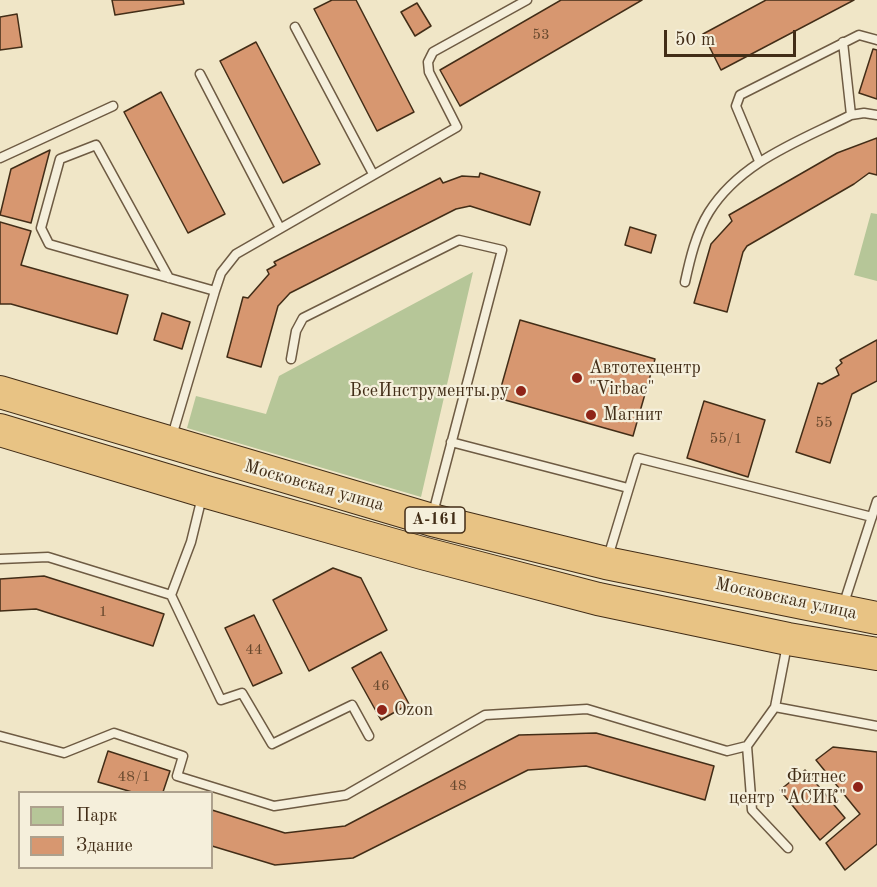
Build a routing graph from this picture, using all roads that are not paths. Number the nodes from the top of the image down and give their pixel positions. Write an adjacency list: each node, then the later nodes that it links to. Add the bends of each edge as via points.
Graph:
1 (527, 0): 11 (lane, via 433,52 429,72 457,127)
2 (295, 27): 11 (lane)
3 (877, 40): 4 (lane, via 859,35)
4 (843, 42): 7 (lane); 10 (lane, via 740,95 736,106)
5 (200, 74): 12 (lane)
6 (113, 106): 9 (lane)
7 (851, 115): 8 (lane); 10 (lane)
8 (877, 115)
9 (0, 158)
10 (759, 161): 14 (lane, via 729,185 708,213)
11 (373, 174): 12 (lane)
12 (280, 228): 15 (lane, via 236,254 221,273)
13 (169, 278): 13 (lane, via 49,244 41,228 60,159 96,145); 15 (lane)
14 (685, 282)
15 (215, 291): 19 (lane)
16 (291, 359): 20 (lane, via 296,331 303,318 459,240 502,250)
17 (0, 392): 19 (highway, Московская улица / А-161)
18 (0, 430): 22 (highway, Московская улица / А-161)
19 (171, 442): 25 (highway, Московская улица / А-161)
20 (451, 442): 21 (lane); 25 (lane)
21 (628, 488): 24 (lane, via 638,458); 27 (lane)
22 (203, 491): 28 (lane, via 191,542); 31 (highway, Московская улица / А-161, via 598,599)
23 (877, 501): 24 (lane)
24 (872, 517): 29 (lane)
25 (432, 520): 27 (highway, Московская улица / А-161)
26 (0, 558): 28 (lane, via 48,557)
27 (606, 563): 29 (highway, Московская улица / А-161)
28 (171, 594): 36 (lane, via 221,700 242,693 272,744 352,705)
29 (841, 611): 30 (highway, Московская улица / А-161)
30 (877, 618)
31 (788, 639): 32 (highway, Московская улица / А-161); 33 (lane)
32 (877, 654)
33 (775, 707): 34 (lane); 37 (lane)
34 (877, 726)
35 (0, 736): 37 (lane, via 64,753 114,733 183,756 177,776 274,806 346,795 485,715 587,710 727,751)
36 (369, 736)
37 (747, 746): 38 (lane, via 752,810)
38 (788, 848)

